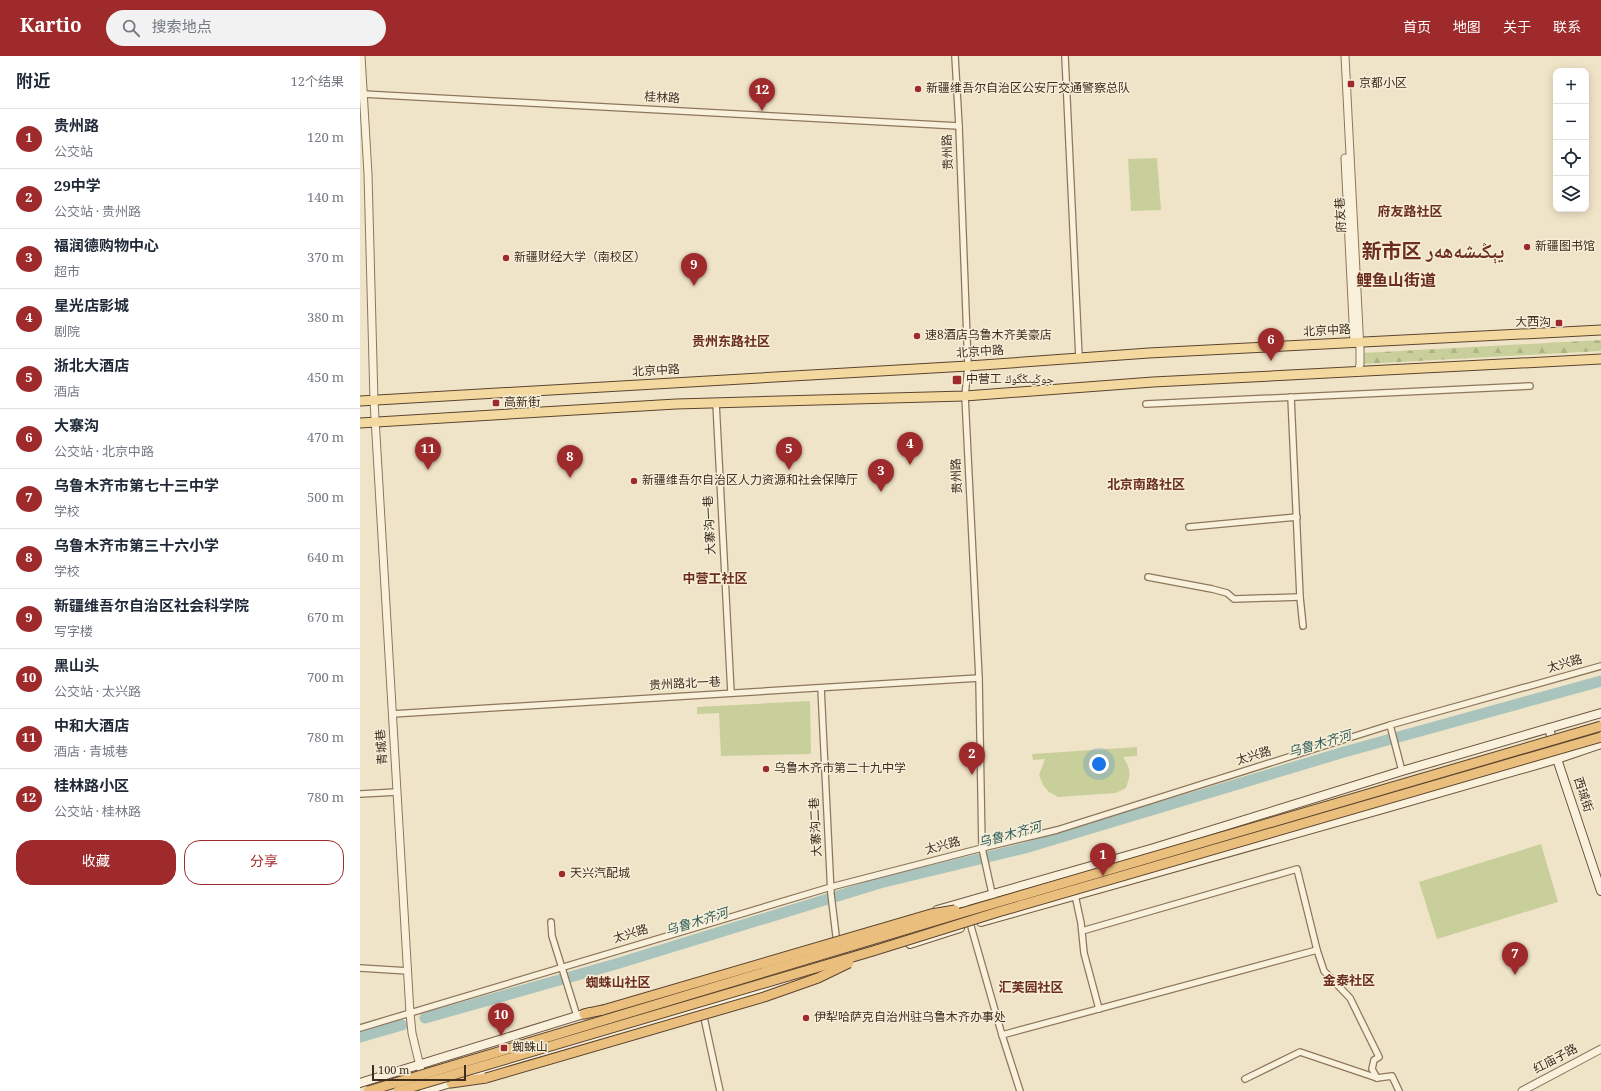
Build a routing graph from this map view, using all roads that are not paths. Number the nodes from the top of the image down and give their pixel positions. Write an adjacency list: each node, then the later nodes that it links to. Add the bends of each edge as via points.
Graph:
1 (361, 56): 6 (street, 青城巷)
2 (955, 56): 7 (street, 贵州路)
3 (1065, 56): 12 (street)
4 (1340, 56): 11 (street, 府友巷)
5 (1345, 56): 11 (street, 府友巷)
6 (363, 94): 7 (street, 桂林路); 9 (street, 青城巷)
7 (959, 126): 14 (street, 贵州路)
8 (360, 184): 9 (street)
9 (368, 184): 20 (street, 青城巷)
10 (1601, 330): 11 (main road, 北京中路)
11 (1357, 342): 12 (main road, 北京中路); 15 (street, 府友巷, via 1360,364)
12 (1079, 358): 14 (main road, 北京中路)
13 (1601, 359): 15 (main road)
14 (968, 366): 17 (street, 贵州路); 20 (main road, 北京中路)
15 (1358, 372): 17 (main road, via 1153,382)
16 (1530, 386): 18 (street)
17 (964, 396): 21 (main road); 31 (street, 贵州路)
18 (1291, 397): 22 (street); 25 (street)
19 (360, 401): 20 (main road, 北京中路)
20 (374, 401): 24 (street, 青城巷)
21 (716, 403): 24 (main road); 33 (street, 大寨沟一巷)
22 (1146, 404)
23 (360, 423): 24 (main road)
24 (376, 423): 35 (street, 青城巷)
25 (1297, 517): 26 (street); 28 (street)
26 (1189, 527)
27 (1148, 577): 28 (street, via 1212,589 1227,593 1234,599)
28 (1300, 597): 29 (street)
29 (1303, 626)
30 (1601, 666): 37 (street, 太兴路)
31 (980, 678): 32 (street, 贵州路北一巷); 45 (street, 贵州路)
32 (821, 688): 33 (street, 贵州路北一巷); 46 (street, 大寨沟二巷)
33 (731, 693): 35 (street, 贵州路北一巷)
34 (1601, 713): 38 (main road)
35 (392, 714): 43 (street, 青城巷)
36 (1601, 726): 51 (highway, bridge)
37 (1391, 727): 42 (street); 45 (street, 太兴路, via 1057,830)
38 (1549, 728): 41 (main road, 西珹街); 42 (main road)
39 (1601, 737): 58 (highway, bridge, via 998,912)
40 (1601, 744): 41 (main road)
41 (1557, 759): 47 (main road, 西珹街); 49 (main road)
42 (1402, 770): 48 (main road, via 1154,848)
43 (398, 792): 44 (street); 62 (street, 青城巷)
44 (360, 794)
45 (982, 850): 46 (street, 太兴路); 48 (street, 贵州路)
46 (831, 887): 56 (street, 大寨沟二巷); 61 (street, 太兴路)
47 (1601, 891)
48 (992, 894): 50 (main road); 52 (street, 贵州路)
49 (1075, 895): 52 (main road); 55 (street)
50 (964, 902): 54 (street); 56 (main road)
51 (968, 911): 66 (highway, bridge, via 931,914); 75 (highway, bridge)
52 (998, 917): 54 (main road)
53 (551, 922): 61 (street, via 552,936)
54 (971, 924): 59 (main road); 68 (street)
55 (1082, 932): 57 (street, via 1297,869); 64 (street, via 1084,953)
56 (836, 940): 59 (street, 大寨沟二巷); 66 (main road)
57 (1317, 950): 64 (street); 71 (street, via 1324,971 1350,998 1379,1057 1374,1060 1372,1069)
58 (873, 951): 74 (highway, bridge, via 818,978 764,996 486,1078); 76 (highway, bridge)
59 (842, 964): 63 (main road)
60 (360, 968): 62 (street)
61 (563, 970): 65 (street, 太兴路); 66 (street)
62 (408, 971): 65 (street, 青城巷)
63 (702, 1009): 74 (main road); 78 (street)
64 (1099, 1010): 68 (street)
65 (410, 1013): 67 (street, 太兴路); 70 (street, 青城巷)
66 (580, 1015): 70 (main road)
67 (360, 1028)
68 (1002, 1035): 79 (street)
69 (1601, 1049): 81 (street, 红庙子路)
70 (419, 1065): 73 (main road); 77 (street, 青城巷)
71 (1377, 1078): 72 (street, via 1300,1052); 80 (street, via 1392,1076)
72 (1245, 1079)
73 (360, 1083)
74 (451, 1083): 77 (main road)
75 (368, 1091)
76 (398, 1091)
77 (425, 1091)
78 (720, 1091)
79 (1020, 1091)
80 (1399, 1091)
81 (1522, 1091)

